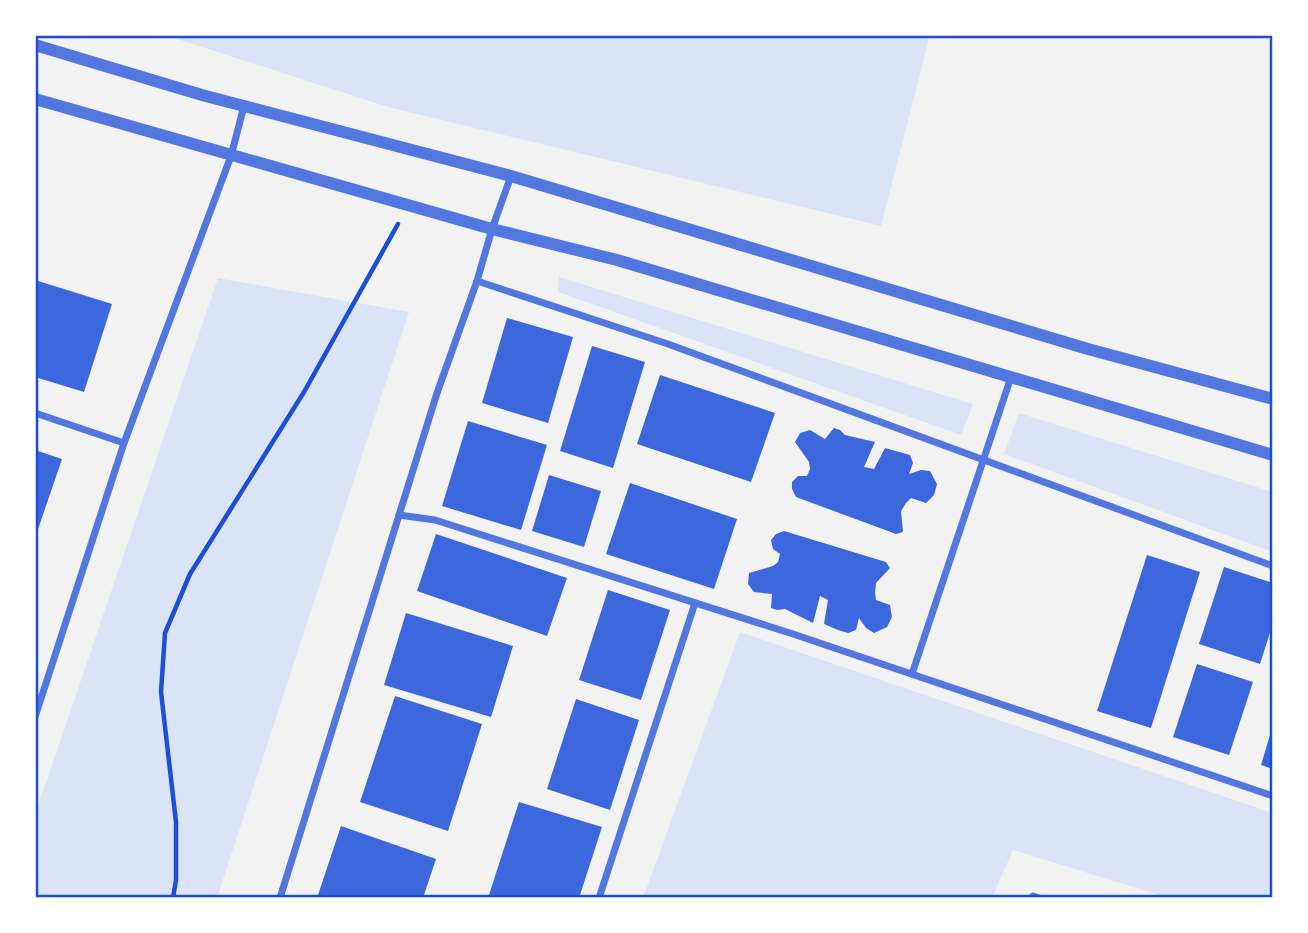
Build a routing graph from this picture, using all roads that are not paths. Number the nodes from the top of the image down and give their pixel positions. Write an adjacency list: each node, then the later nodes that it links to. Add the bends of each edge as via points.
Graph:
1 (35, 45): 3 (street)
2 (35, 100): 4 (street)
3 (243, 106): 4 (street); 5 (street)
4 (230, 156): 6 (street); 11 (street)
5 (511, 176): 6 (street); 9 (street, via 1088,349)
6 (492, 229): 7 (street); 8 (street, via 617,260)
7 (478, 281): 13 (street, via 668,344); 14 (street)
8 (1012, 376): 12 (street); 13 (street)
9 (1273, 399)
10 (35, 413): 11 (street)
11 (124, 443): 18 (street)
12 (1273, 455)
13 (984, 459): 15 (street); 17 (street)
14 (399, 516): 16 (street, via 435,520); 20 (street)
15 (1273, 566)
16 (695, 603): 17 (street); 21 (street)
17 (912, 674): 19 (street)
18 (35, 716)
19 (1273, 796)
20 (280, 898)
21 (599, 898)
22 (1031, 898): 23 (street)
23 (1039, 898)

